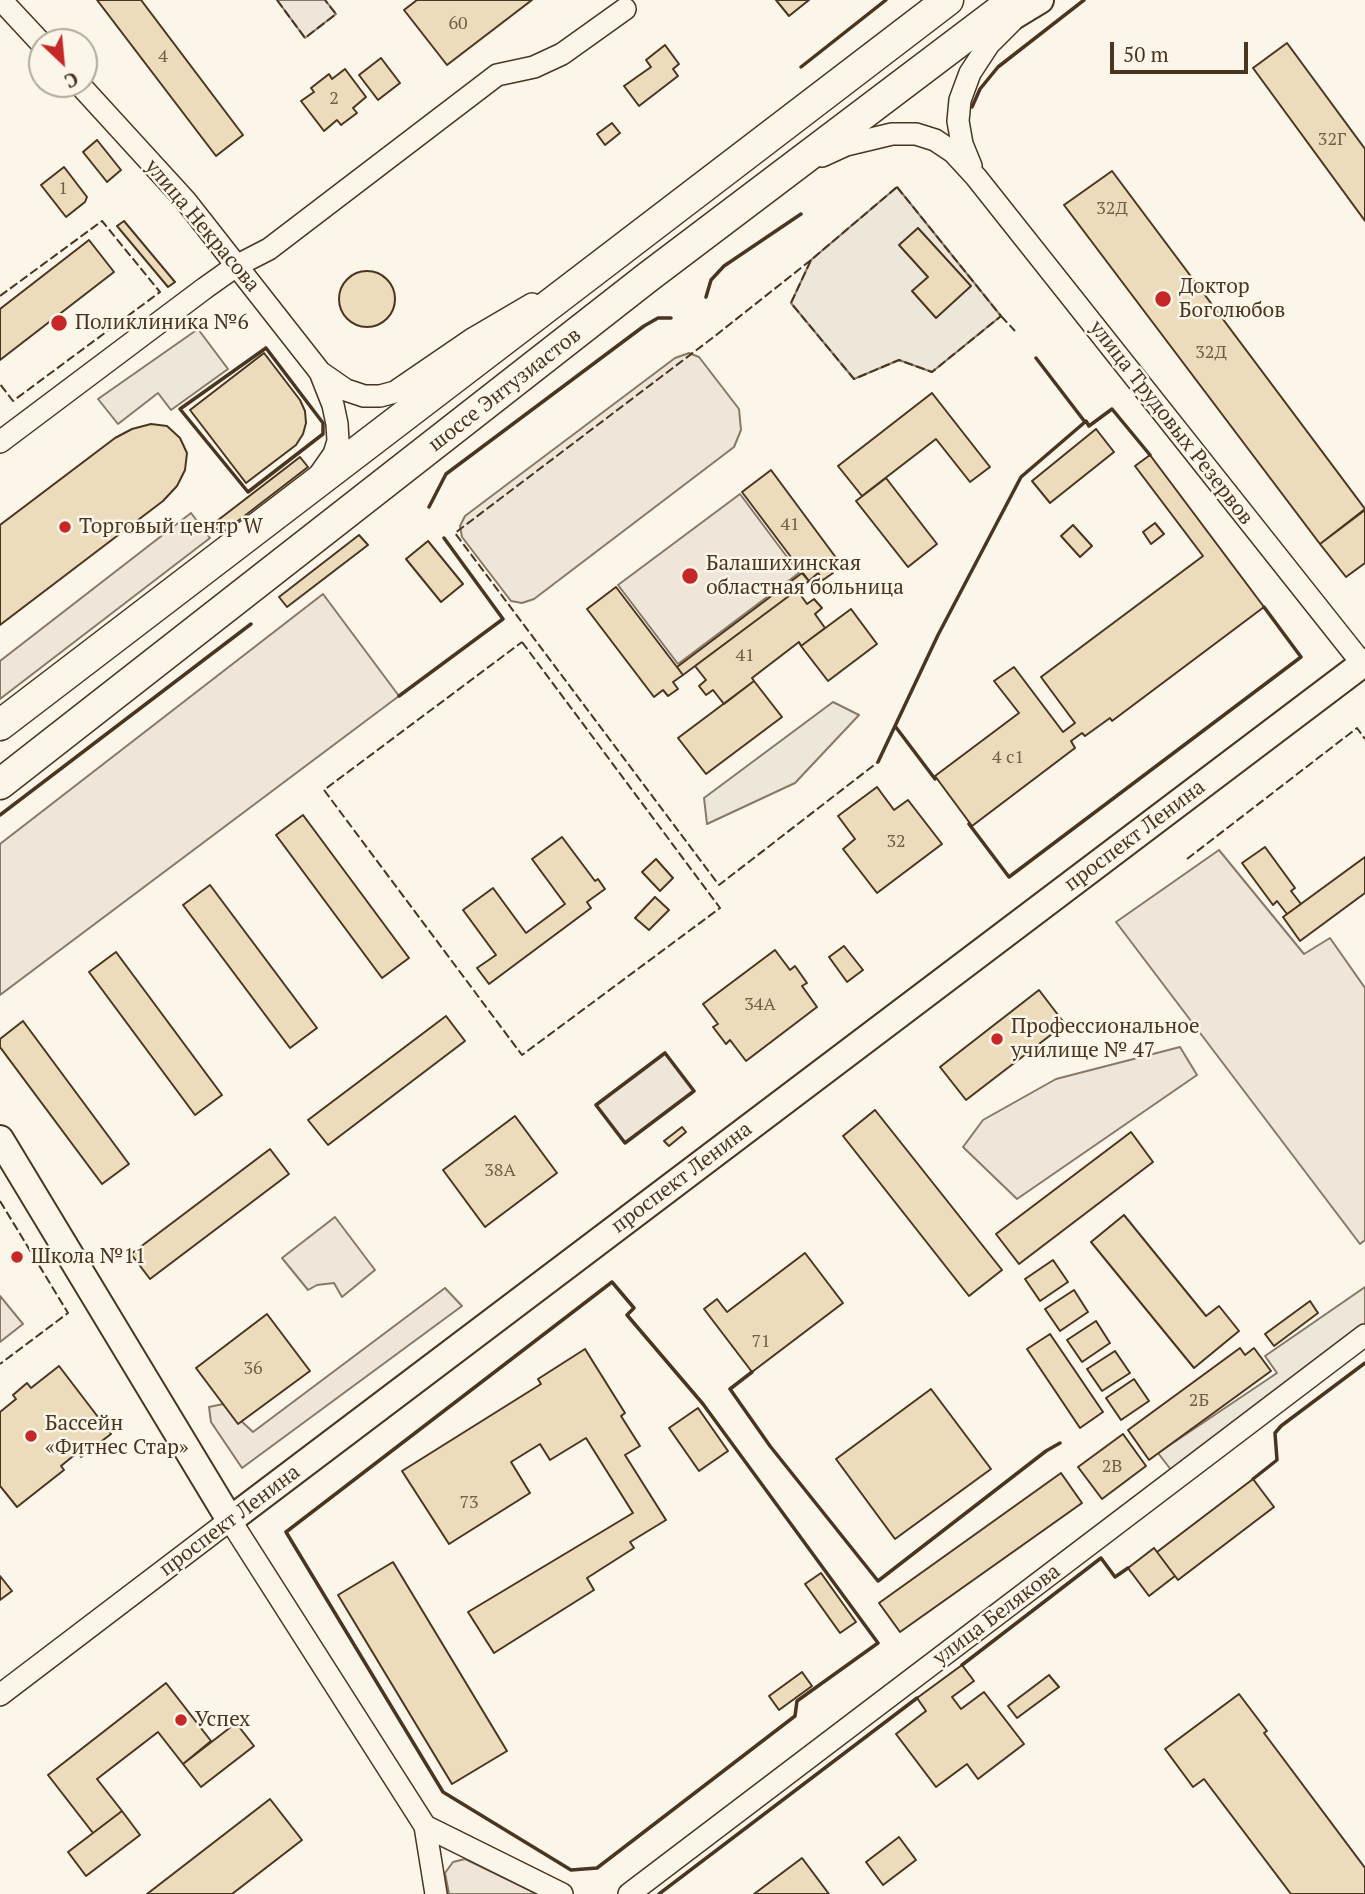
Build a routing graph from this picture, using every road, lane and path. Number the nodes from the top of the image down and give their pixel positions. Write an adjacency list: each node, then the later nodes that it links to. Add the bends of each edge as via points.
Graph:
1 (1, 0): 6 (street)
2 (934, 0): 7 (main road)
3 (948, 0): 7 (highway, шоссе Энтузиастов)
4 (1025, 4): 9 (highway, шоссе Энтузиастов, via 899,87); 10 (street, улица Трудовых Резервов, via 989,44 970,73 960,100 962,144)
5 (625, 9): 12 (street, via 562,54 534,67 497,75 269,249)
6 (28, 29)
7 (827, 92): 11 (highway, шоссе Энтузиастов)
8 (92, 98): 12 (street, улица Некрасова, via 185,200)
9 (787, 172): 10 (street, улица Трудовых Резервов, via 846,145 892,134 916,134 953,152); 18 (highway, шоссе Энтузиастов)
10 (976, 177): 16 (street, улица Трудовых Резервов)
11 (618, 253): 13 (street, улица Некрасова, via 474,338 395,392 365,396 346,390); 15 (highway, шоссе Энтузиастов)
12 (236, 266): 13 (street, улица Некрасова); 14 (street)
13 (320, 372): 15 (street, улица Некрасова, via 333,405 338,441 325,468)
14 (0, 442)
15 (301, 496): 17 (highway, шоссе Энтузиастов)
16 (1364, 665): 21 (main road, проспект Ленина)
17 (0, 724)
18 (0, 785)
19 (0, 1139): 21 (main road)
20 (1365, 1335): 26 (street, улица Белякова)
21 (230, 1520): 22 (street, проспект Ленина); 23 (street)
22 (0, 1695)
23 (425, 1826): 24 (street); 25 (street)
24 (436, 1894)
25 (562, 1894)
26 (629, 1894)

